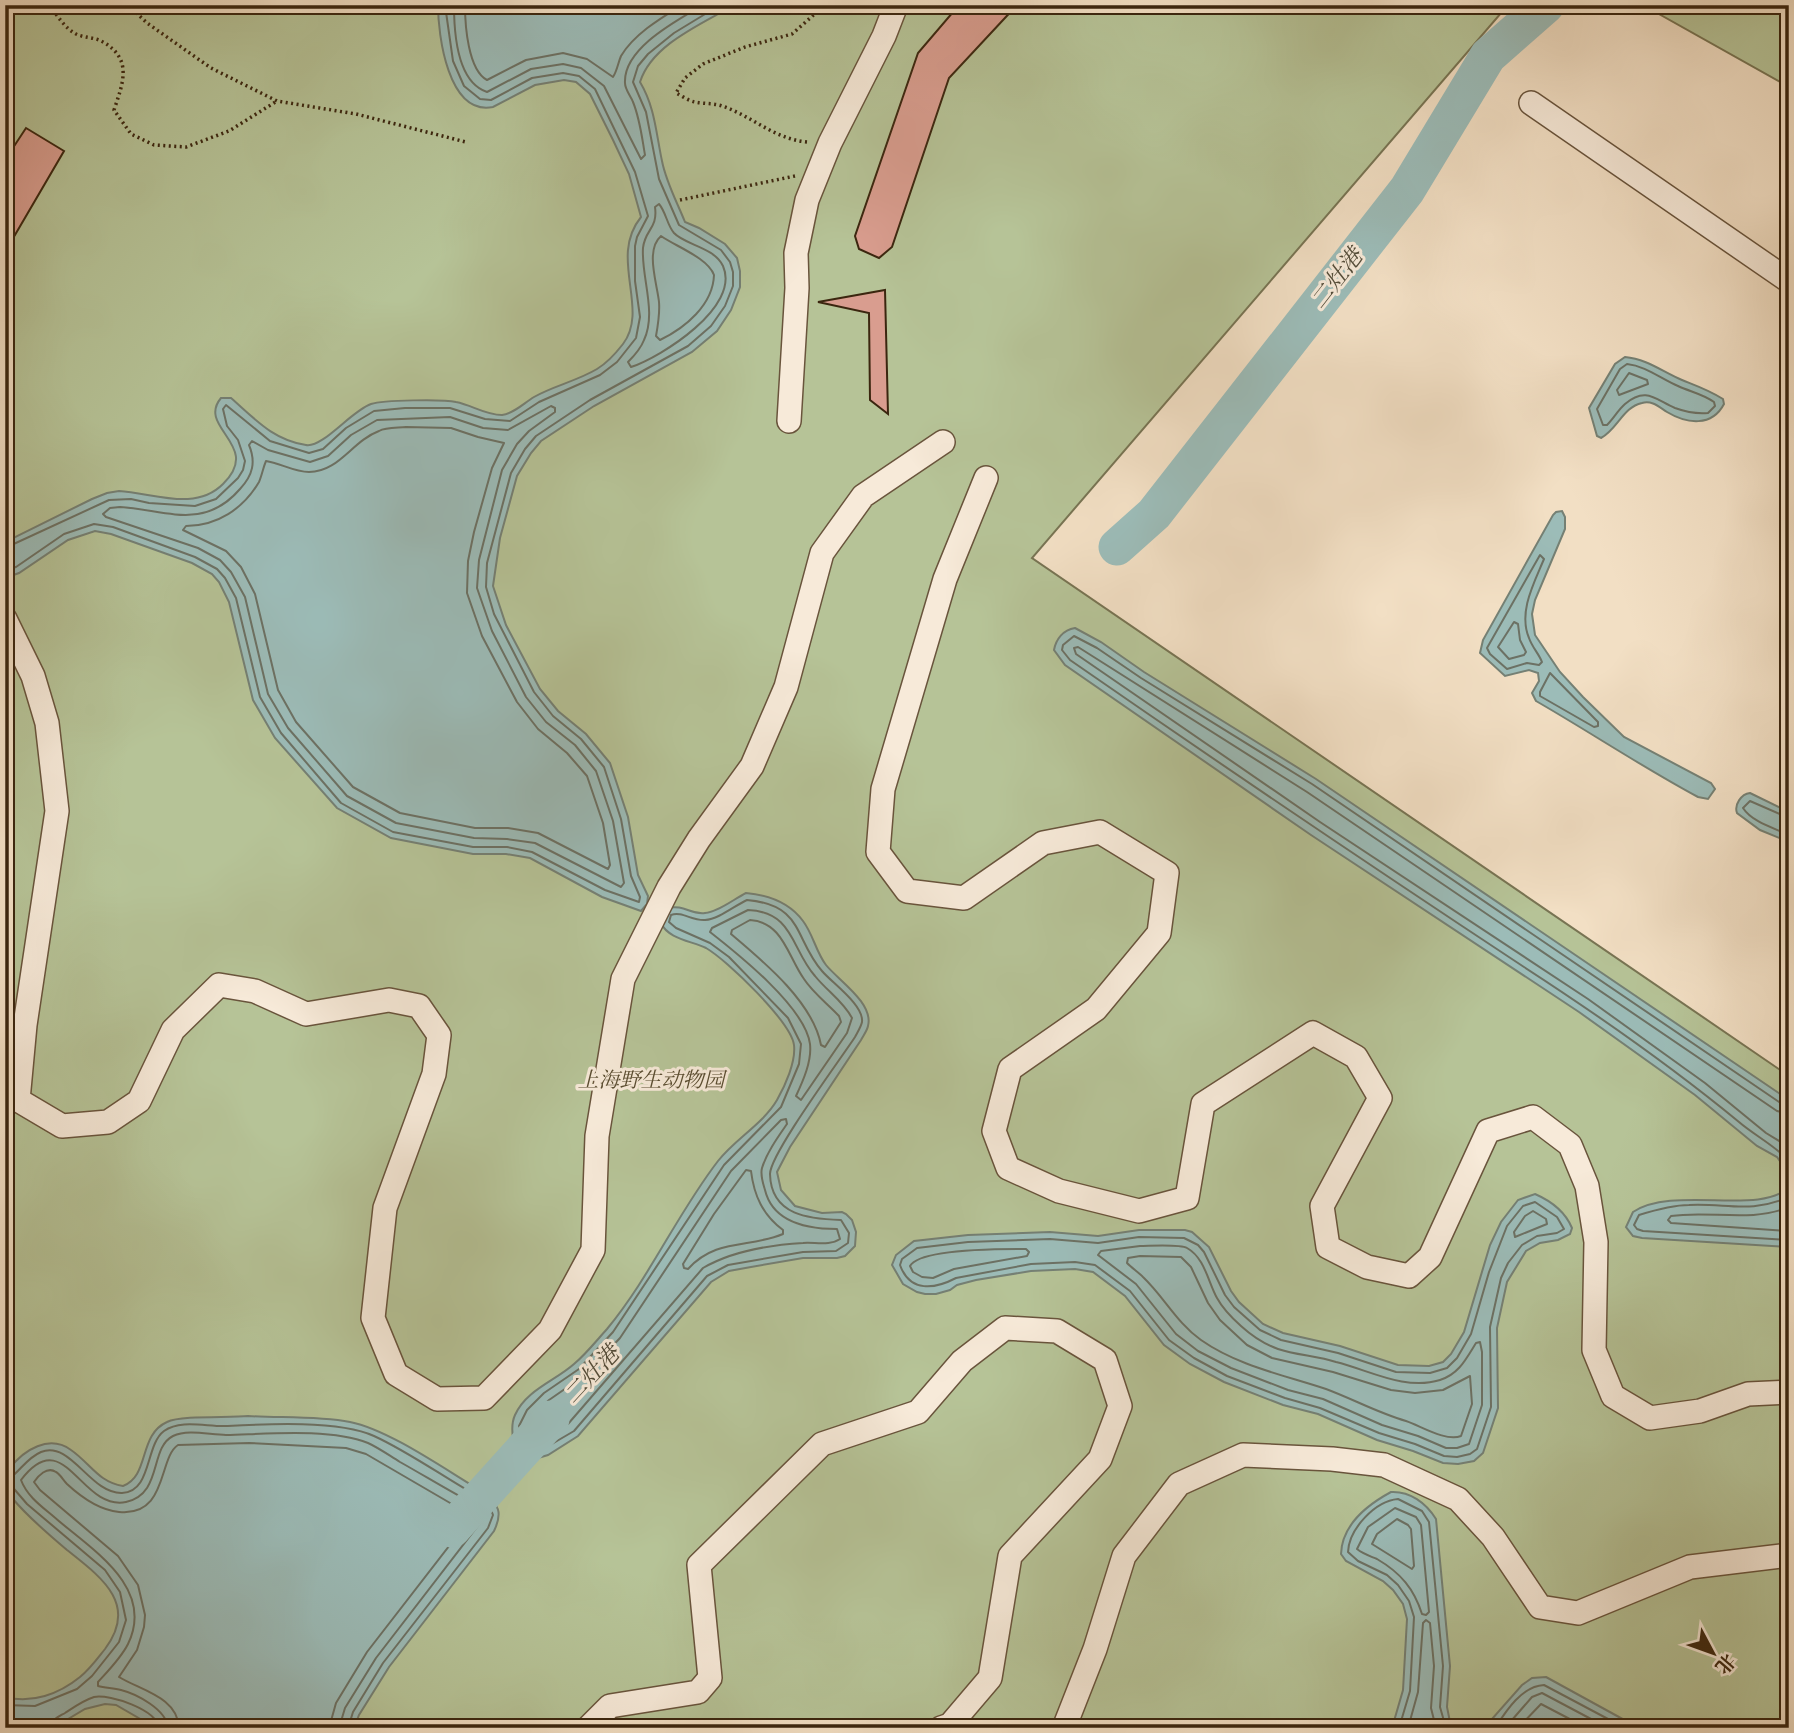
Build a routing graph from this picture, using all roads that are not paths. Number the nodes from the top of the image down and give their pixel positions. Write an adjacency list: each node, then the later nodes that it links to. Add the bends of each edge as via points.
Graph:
1 (897, 5): 4 (street, via 807,200 796,253)
2 (1531, 103): 3 (street)
3 (1789, 281)
4 (789, 421)
5 (943, 442): 7 (street, via 863,496 822,553 786,687 752,766 669,887 623,979 597,1136 593,1250 550,1330 484,1398 437,1399 396,1374 373,1318 385,1208 434,1074 439,1035 419,1006 390,1000 306,1014 255,990 219,985 173,1030 139,1101 108,1122 62,1126 18,1100 24,1025 57,811 47,723 33,676)
6 (986, 478): 8 (street, via 945,579 883,789 878,852 907,891 964,898 1043,843 1100,832 1167,873 1158,933 1096,1009 1010,1069 994,1131 1008,1168 1059,1191 1139,1211 1187,1198 1203,1104 1313,1033 1356,1057 1380,1098 1322,1206 1328,1247 1367,1268 1409,1276 1430,1257 1488,1130 1533,1117 1570,1145 1587,1186 1596,1242 1594,1350 1613,1396 1650,1418 1700,1411 1748,1394)
7 (5, 619)
8 (1789, 1392)
9 (1789, 1555): 12 (street, via 1690,1567 1578,1614 1540,1606 1493,1537 1458,1499 1384,1465 1243,1455 1179,1483 1124,1556)
10 (588, 1728): 11 (street, via 610,1706 698,1692 710,1678 699,1565 822,1444 918,1412 962,1361 1005,1328 1057,1331 1105,1360 1120,1406 1100,1459 1010,1556 990,1678 950,1725)
11 (941, 1728)
12 (1064, 1728)

